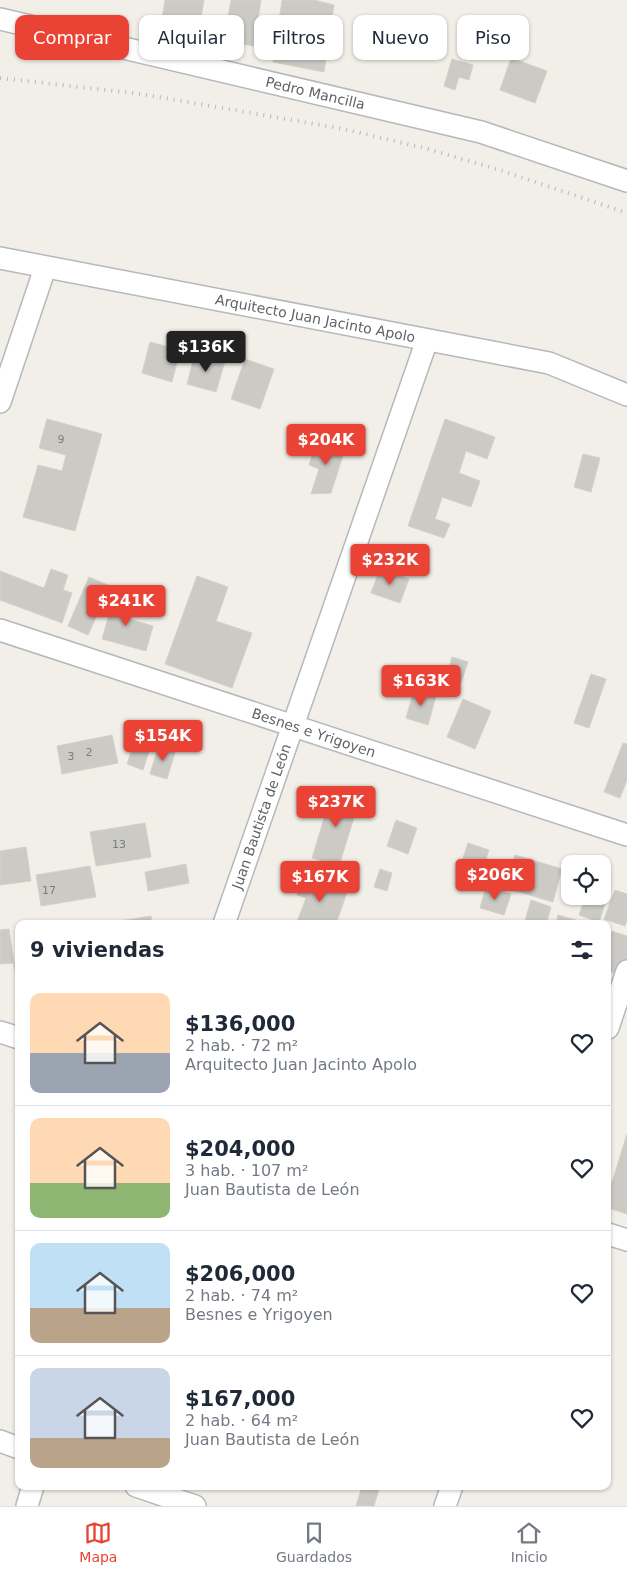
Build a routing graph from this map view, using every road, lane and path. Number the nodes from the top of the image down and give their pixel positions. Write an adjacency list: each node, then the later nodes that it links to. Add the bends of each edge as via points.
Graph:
1 (0, 19): 2 (street, Pedro Mancilla, via 481,132)
2 (627, 181)
3 (0, 258): 4 (street, Arquitecto Juan Jacinto Apolo)
4 (45, 268): 5 (street, Arquitecto Juan Jacinto Apolo); 7 (street)
5 (427, 340): 6 (street, Arquitecto Juan Jacinto Apolo, via 549,363); 9 (street, Juan Bautista de León)
6 (627, 394)
7 (0, 402)
8 (0, 630): 9 (street, Besnes e Yrigoyen)
9 (291, 725): 10 (street, Besnes e Yrigoyen); 11 (street, Juan Bautista de León)
10 (627, 835)
11 (225, 920)
12 (627, 971): 13 (street)
13 (611, 1019)
14 (0, 1032): 15 (street)
15 (15, 1037)
16 (611, 1235): 17 (street)
17 (627, 1240)
18 (0, 1441): 19 (street)
19 (15, 1447)
20 (32, 1490): 23 (street)
21 (148, 1490): 24 (street)
22 (451, 1490): 25 (street)
23 (27, 1506)
24 (196, 1506)
25 (445, 1506)

